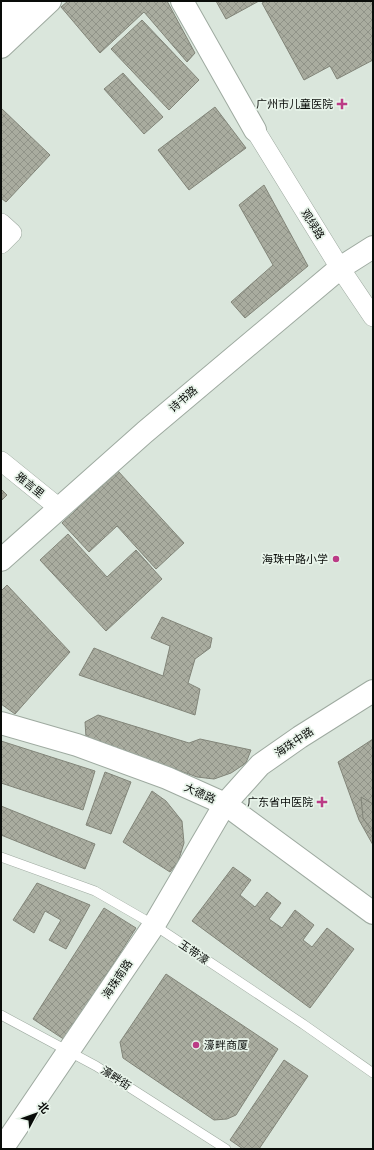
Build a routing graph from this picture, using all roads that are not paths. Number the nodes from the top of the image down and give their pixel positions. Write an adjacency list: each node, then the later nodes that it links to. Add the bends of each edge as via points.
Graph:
1 (6, 1): 5 (street)
2 (26, 1): 6 (street)
3 (50, 1): 7 (street)
4 (182, 1): 8 (street)
5 (1, 6)
6 (1, 25)
7 (1, 48)
8 (255, 130): 12 (street, 观绿路)
9 (1, 223): 10 (street, via 12,234)
10 (1, 244)
11 (373, 247): 12 (street, 诗书路)
12 (340, 268): 13 (street, 观绿路); 15 (street, 诗书路)
13 (373, 317)
14 (1, 461): 15 (street, 雅言里)
15 (59, 508): 16 (street, 诗书路)
16 (1, 560)
17 (373, 691): 19 (street, 海珠中路, via 260,765)
18 (1, 724): 19 (street, 大德路, via 92,751 167,778)
19 (225, 804): 21 (street, 大德路); 22 (street, 海珠南路)
20 (1, 857): 22 (lane, 玉带濠, via 95,891)
21 (373, 913)
22 (154, 925): 24 (street, 海珠南路); 25 (lane, 玉带濠)
23 (1, 1015): 24 (lane, 濠畔街)
24 (69, 1051): 26 (street, 海珠南路); 27 (lane, 濠畔街)
25 (373, 1073)
26 (2, 1149)
27 (226, 1149)

